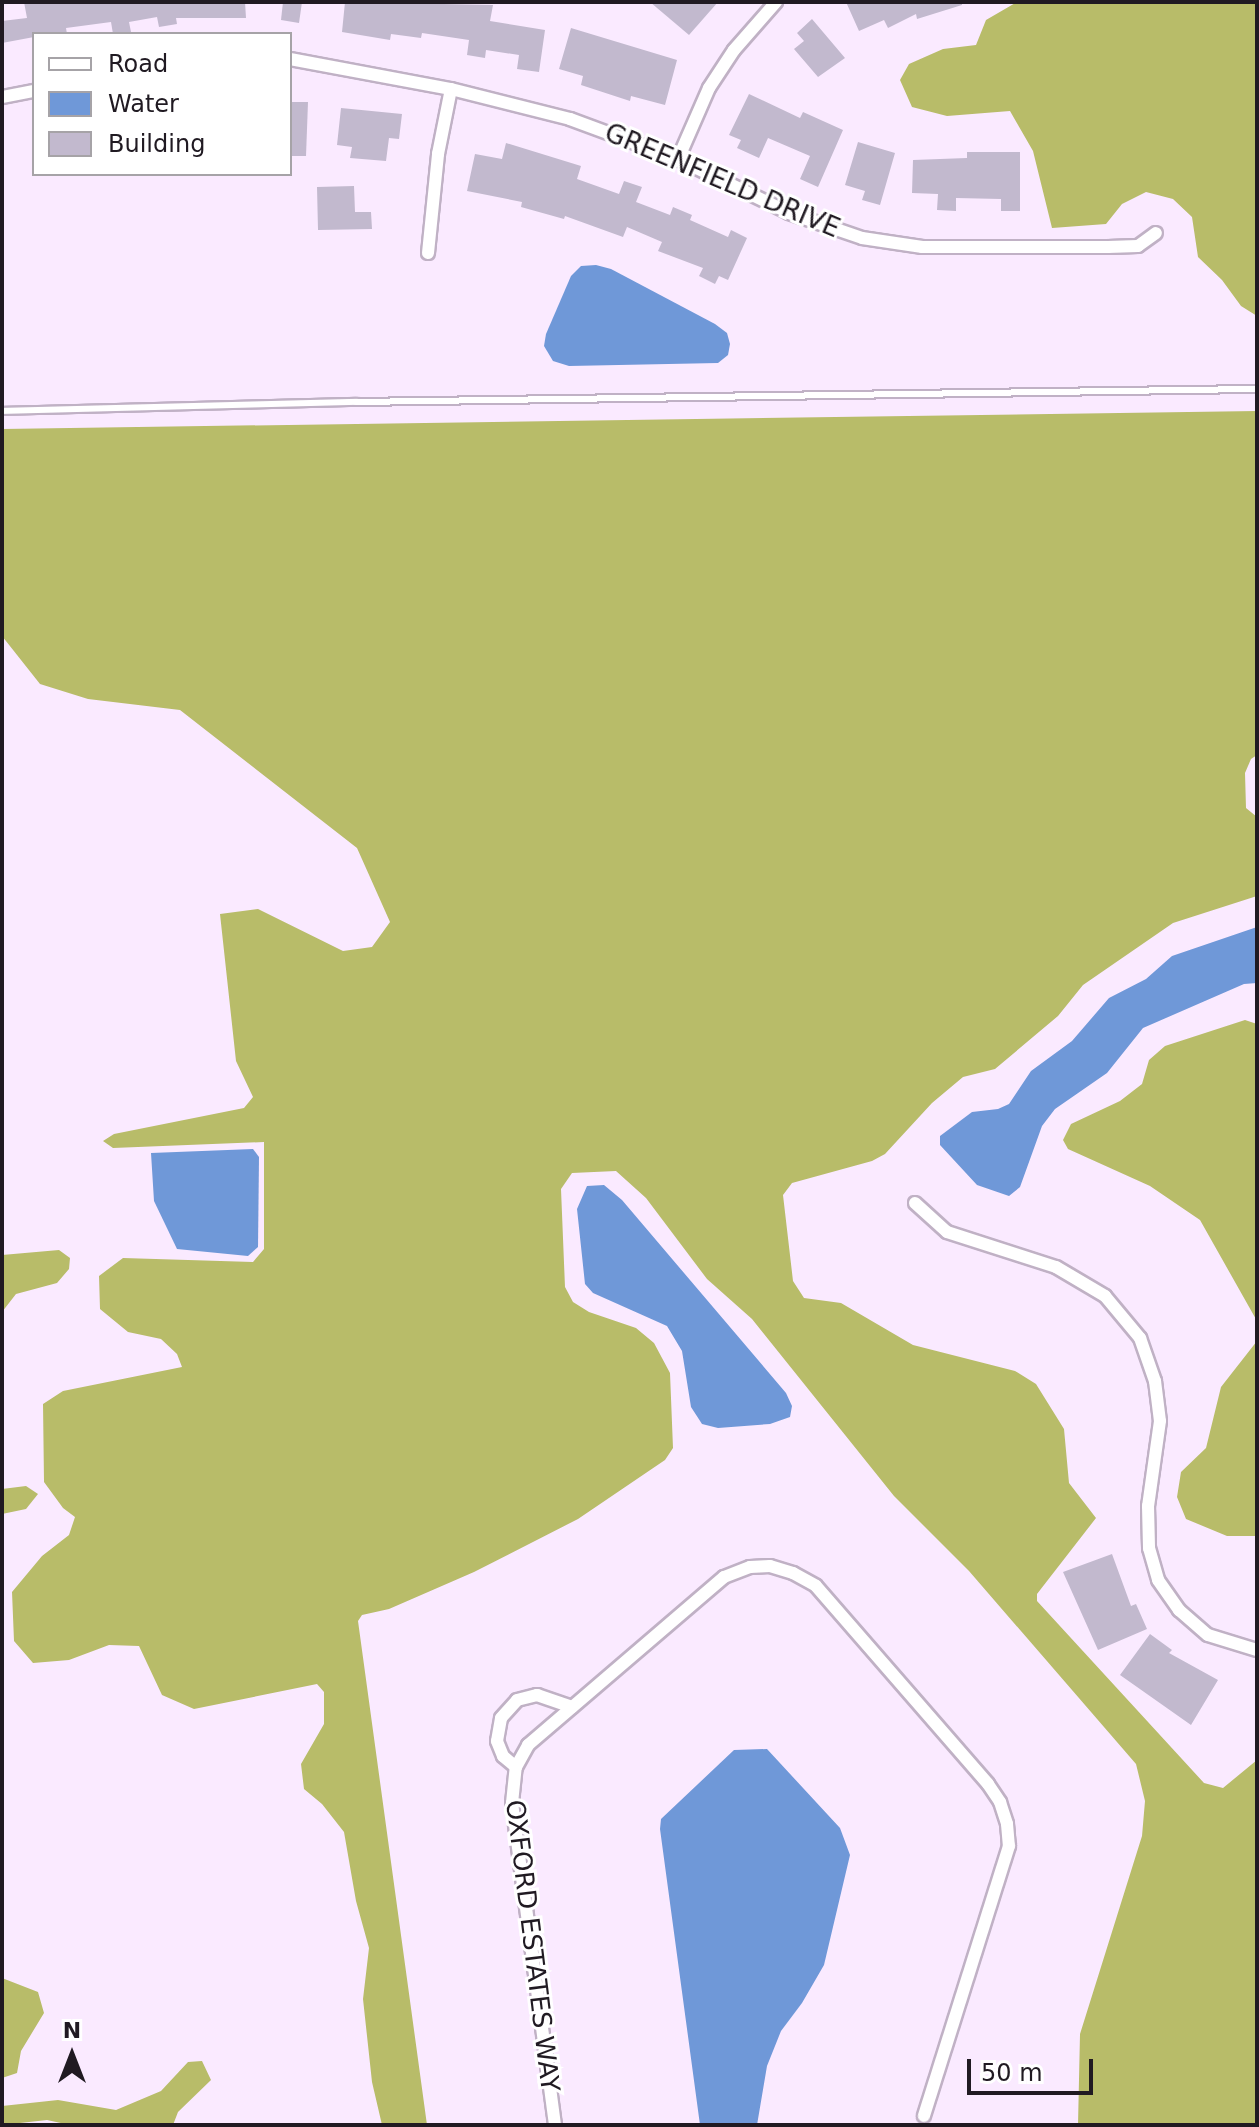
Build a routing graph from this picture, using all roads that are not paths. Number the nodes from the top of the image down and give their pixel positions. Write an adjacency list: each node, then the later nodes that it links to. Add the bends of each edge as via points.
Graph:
1 (776, 2): 6 (street, via 709,88)
2 (292, 59): 3 (street, GREENFIELD DRIVE)
3 (451, 89): 6 (street, GREENFIELD DRIVE, via 570,119); 8 (street)
4 (32, 91): 5 (street)
5 (2, 97)
6 (678, 159): 7 (street, GREENFIELD DRIVE, via 789,213 892,244 1138,246)
7 (1156, 233)
8 (428, 253)
9 (1257, 389): 10 (lane)
10 (2, 411)
11 (915, 1203): 12 (street, via 947,1232 1056,1267 1105,1296 1140,1338 1155,1381 1160,1421 1148,1506 1149,1548 1158,1580 1179,1610 1208,1635)
12 (1257, 1650)
13 (572, 1707): 14 (street, OXFORD ESTATES WAY, via 528,1745); 14 (street, OXFORD ESTATES WAY, via 537,1695 517,1700 501,1718 497,1741 503,1756); 15 (street, OXFORD ESTATES WAY, via 724,1577 770,1566 816,1586 988,1784 1000,1802 1009,1846)
14 (516, 1767): 16 (street, OXFORD ESTATES WAY, via 512,1803)
15 (924, 2116)
16 (555, 2125)

